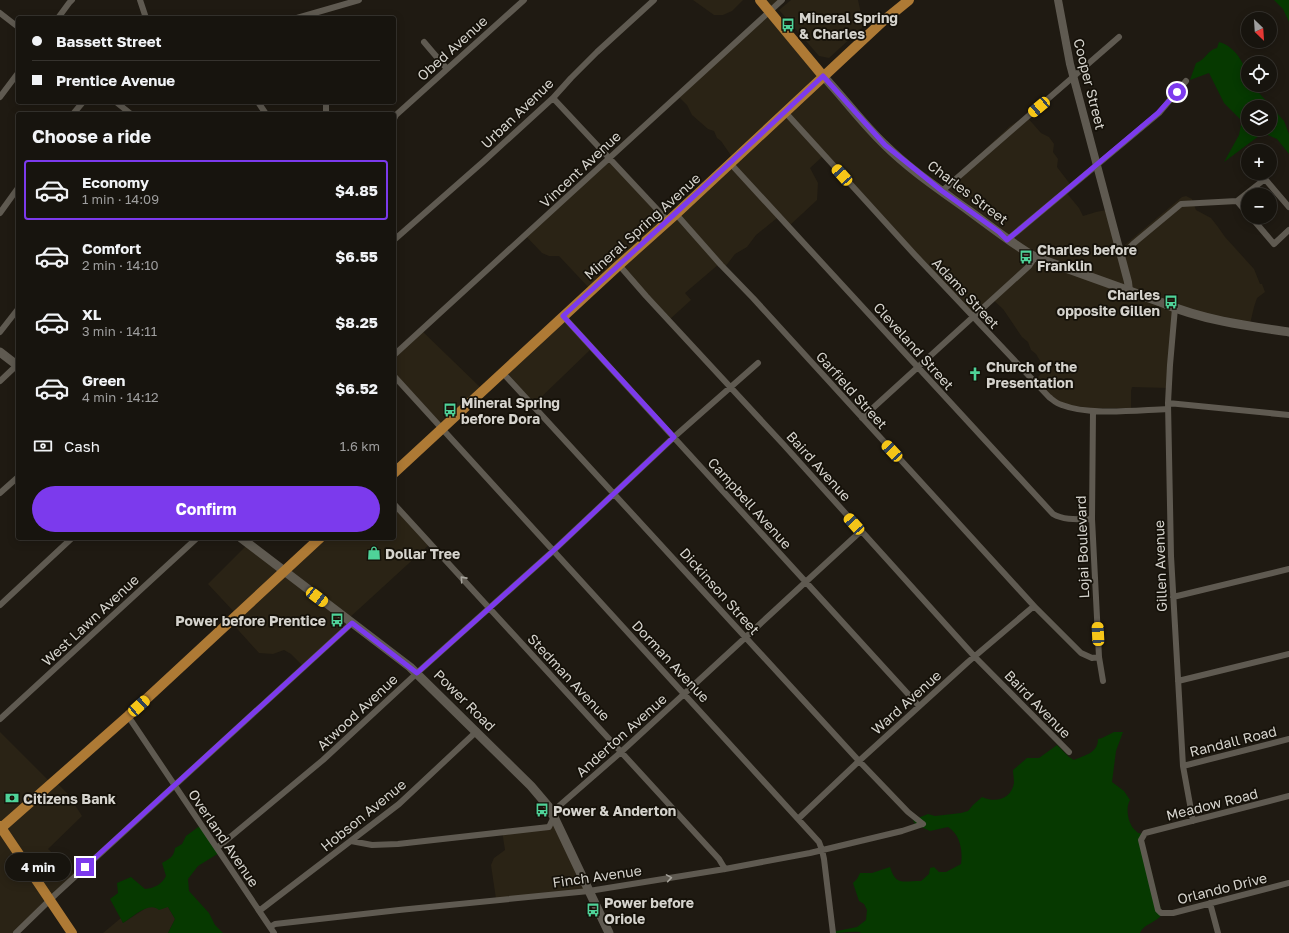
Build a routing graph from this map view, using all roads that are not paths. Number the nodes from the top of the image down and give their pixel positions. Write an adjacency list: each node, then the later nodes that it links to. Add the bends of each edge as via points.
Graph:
1 (72, 0): 13 (street)
2 (140, 0): 14 (street)
3 (359, 0): 12 (street)
4 (524, 0): 18 (street, Obed Avenue)
5 (654, 0): 24 (street, Urban Avenue, via 597,52)
6 (760, 0): 10 (main road, Charles Street)
7 (782, 0): 10 (street, Vincent Avenue)
8 (909, 0): 20 (main road, Mineral Spring Avenue)
9 (1058, 0): 21 (street, Cooper Street)
10 (769, 11): 20 (main road, Charles Street); 29 (street, Vincent Avenue)
11 (0, 13): 15 (street)
12 (319, 15)
13 (59, 16)
14 (145, 16)
15 (16, 25)
16 (1119, 37): 21 (street)
17 (424, 42): 18 (street)
18 (447, 69): 28 (street, Obed Avenue)
19 (16, 76): 23 (street)
20 (823, 76): 27 (main road, Mineral Spring Avenue); 33 (main road, Charles Street, via 885,145)
21 (1074, 77): 31 (street, Cooper Street); 33 (street)
22 (1186, 81): 31 (street, via 1158,113)
23 (0, 97)
24 (553, 98): 29 (street); 42 (street, Urban Avenue)
25 (118, 104): 26 (street)
26 (128, 112)
27 (785, 112): 30 (main road, Mineral Spring Avenue); 51 (street, Adams Street)
28 (396, 114)
29 (609, 159): 39 (street); 55 (street, Vincent Avenue)
30 (730, 163): 38 (main road, Mineral Spring Avenue); 59 (street, Cleveland Street)
31 (1097, 164): 43 (street); 44 (street, Cooper Street)
32 (16, 191): 37 (street)
33 (942, 191): 43 (main road, Charles Street)
34 (1237, 201): 35 (street); 36 (street, via 1265,179); 44 (street, via 1181,204 1127,250)
35 (1241, 206)
36 (1289, 207)
37 (0, 213)
38 (676, 214): 39 (main road, Mineral Spring Avenue); 67 (street, Garfield Street)
39 (668, 221): 46 (main road, Mineral Spring Avenue)
40 (1256, 224): 41 (street, via 1274,244)
41 (1289, 230)
42 (396, 238)
43 (1007, 240): 45 (main road, Charles Street)
44 (1120, 252): 47 (street, Cooper Street)
45 (1035, 257): 47 (main road, Charles Street); 51 (street, via 1030,266)
46 (619, 265): 50 (main road, Mineral Spring Avenue); 63 (street, Baird Avenue)
47 (1129, 291): 48 (main road, Charles Street)
48 (1175, 308): 53 (main road, Charles Street, via 1226,321); 64 (street, Gillen Avenue)
49 (16, 312): 52 (street)
50 (563, 316): 60 (main road, Mineral Spring Avenue); 69 (street, Campbell Avenue)
51 (973, 317): 59 (street); 65 (street, Adams Street, via 1049,397 1061,405)
52 (0, 332)
53 (1289, 332)
54 (0, 352): 57 (main road)
55 (396, 353)
56 (758, 363): 63 (street, Atwood Avenue)
57 (16, 364)
58 (16, 368): 62 (street)
59 (918, 368): 67 (street); 75 (street, Cleveland Street, via 1053,514 1066,519)
60 (502, 372): 68 (main road, Mineral Spring Avenue); 73 (street, Dickinson Street)
61 (396, 378): 68 (street, Dorman Avenue)
62 (0, 381)
63 (730, 387): 69 (street, Atwood Avenue); 76 (street, Baird Avenue)
64 (1168, 406): 65 (street, Adams Street); 66 (street, Adams Street); 85 (street, Gillen Avenue)
65 (1093, 411): 75 (street, Lojai Boulevard)
66 (1289, 415)
67 (862, 418): 87 (street, Garfield Street)
68 (441, 429): 70 (main road, Mineral Spring Avenue); 81 (street, Dorman Avenue)
69 (674, 437): 73 (street, Atwood Avenue); 84 (street, Campbell Avenue)
70 (396, 471)
71 (16, 479): 72 (street)
72 (0, 493)
73 (614, 493): 81 (street, Atwood Avenue); 90 (street, Dickinson Street)
74 (396, 506): 88 (street, Stedman Avenue, one-way to 74)
75 (1092, 519): 93 (street, Lojai Boulevard)
76 (861, 531): 84 (street, Anderton Avenue); 92 (street, Baird Avenue)
77 (70, 540): 86 (street)
78 (195, 540): 100 (street, West Lawn Avenue)
79 (244, 540): 83 (main road, Power Road)
80 (318, 540): 83 (main road)
81 (553, 551): 88 (street, Atwood Avenue); 97 (street, Dorman Avenue)
82 (1289, 569): 85 (street)
83 (284, 572): 89 (main road, Power Road); 99 (main road)
84 (805, 581): 90 (street, Anderton Avenue); 98 (street, Campbell Avenue)
85 (1173, 597): 96 (street, Gillen Avenue)
86 (0, 605)
87 (1034, 606): 92 (street, Ward Avenue); 93 (street, Garfield Street, via 1081,653 1092,658)
88 (489, 608): 94 (street, Atwood Avenue); 103 (street, Stedman Avenue)
89 (352, 623): 94 (main road, Power Road); 107 (street)
90 (745, 636): 97 (street, Anderton Avenue); 105 (street, Dickinson Street)
91 (1289, 654): 96 (street)
92 (975, 657): 98 (street, Ward Avenue); 104 (street, Baird Avenue)
93 (1099, 657): 95 (street, Lojai Boulevard)
94 (417, 673): 101 (main road, Power Road); 115 (street, Atwood Avenue, via 323,760)
95 (1103, 681)
96 (1178, 681): 106 (street, Gillen Avenue)
97 (684, 693): 103 (street, Anderton Avenue); 110 (street, Dorman Avenue)
98 (919, 706): 105 (street, Ward Avenue)
99 (128, 716): 107 (street, Overland Avenue); 113 (main road)
100 (0, 719)
101 (477, 731): 109 (main road, Power Road, via 531,786); 114 (street, Hobson Avenue, via 399,804)
102 (1289, 739): 106 (street, Randall Road)
103 (621, 752): 109 (street, Anderton Avenue, via 559,806); 117 (street, Stedman Avenue, via 719,859)
104 (1068, 752)
105 (859, 761): 110 (street, Ward Avenue); 112 (street, Dickinson Street)
106 (1183, 766): 111 (street, Gillen Avenue)
107 (174, 786): 115 (street, Overland Avenue); 120 (street)
108 (1289, 796): 111 (street, Meadow Road)
109 (554, 817): 114 (street, Anderton Avenue, via 549,827 540,829 398,844 372,845); 119 (main road, Power Road)
110 (798, 819): 116 (street, Dorman Avenue, via 819,842)
111 (1193, 821): 123 (street, Meadow Road, via 1145,833 1142,836 1158,910)
112 (923, 824): 116 (street, Finch Avenue)
113 (0, 828): 120 (main road)
114 (351, 841): 122 (street, Hobson Avenue)
115 (217, 848): 122 (street, Overland Avenue)
116 (822, 850): 117 (street, Finch Avenue); 129 (street, Dorman Avenue)
117 (725, 869): 119 (street, Finch Avenue, one-way to 117)
118 (1289, 883): 121 (street, Orlando Drive)
119 (589, 891): 124 (street, Finch Avenue, via 399,910 275,924); 128 (main road, Power Road)
120 (50, 900): 125 (street); 126 (main road)
121 (1210, 903): 123 (street, Orlando Drive, via 1173,913); 130 (street)
122 (259, 911): 124 (street, Overland Avenue)
123 (1161, 913)
124 (270, 927): 127 (street, Overland Avenue)
125 (16, 933)
126 (72, 933)
127 (274, 933)
128 (610, 933)
129 (833, 933)
130 (1218, 933)

